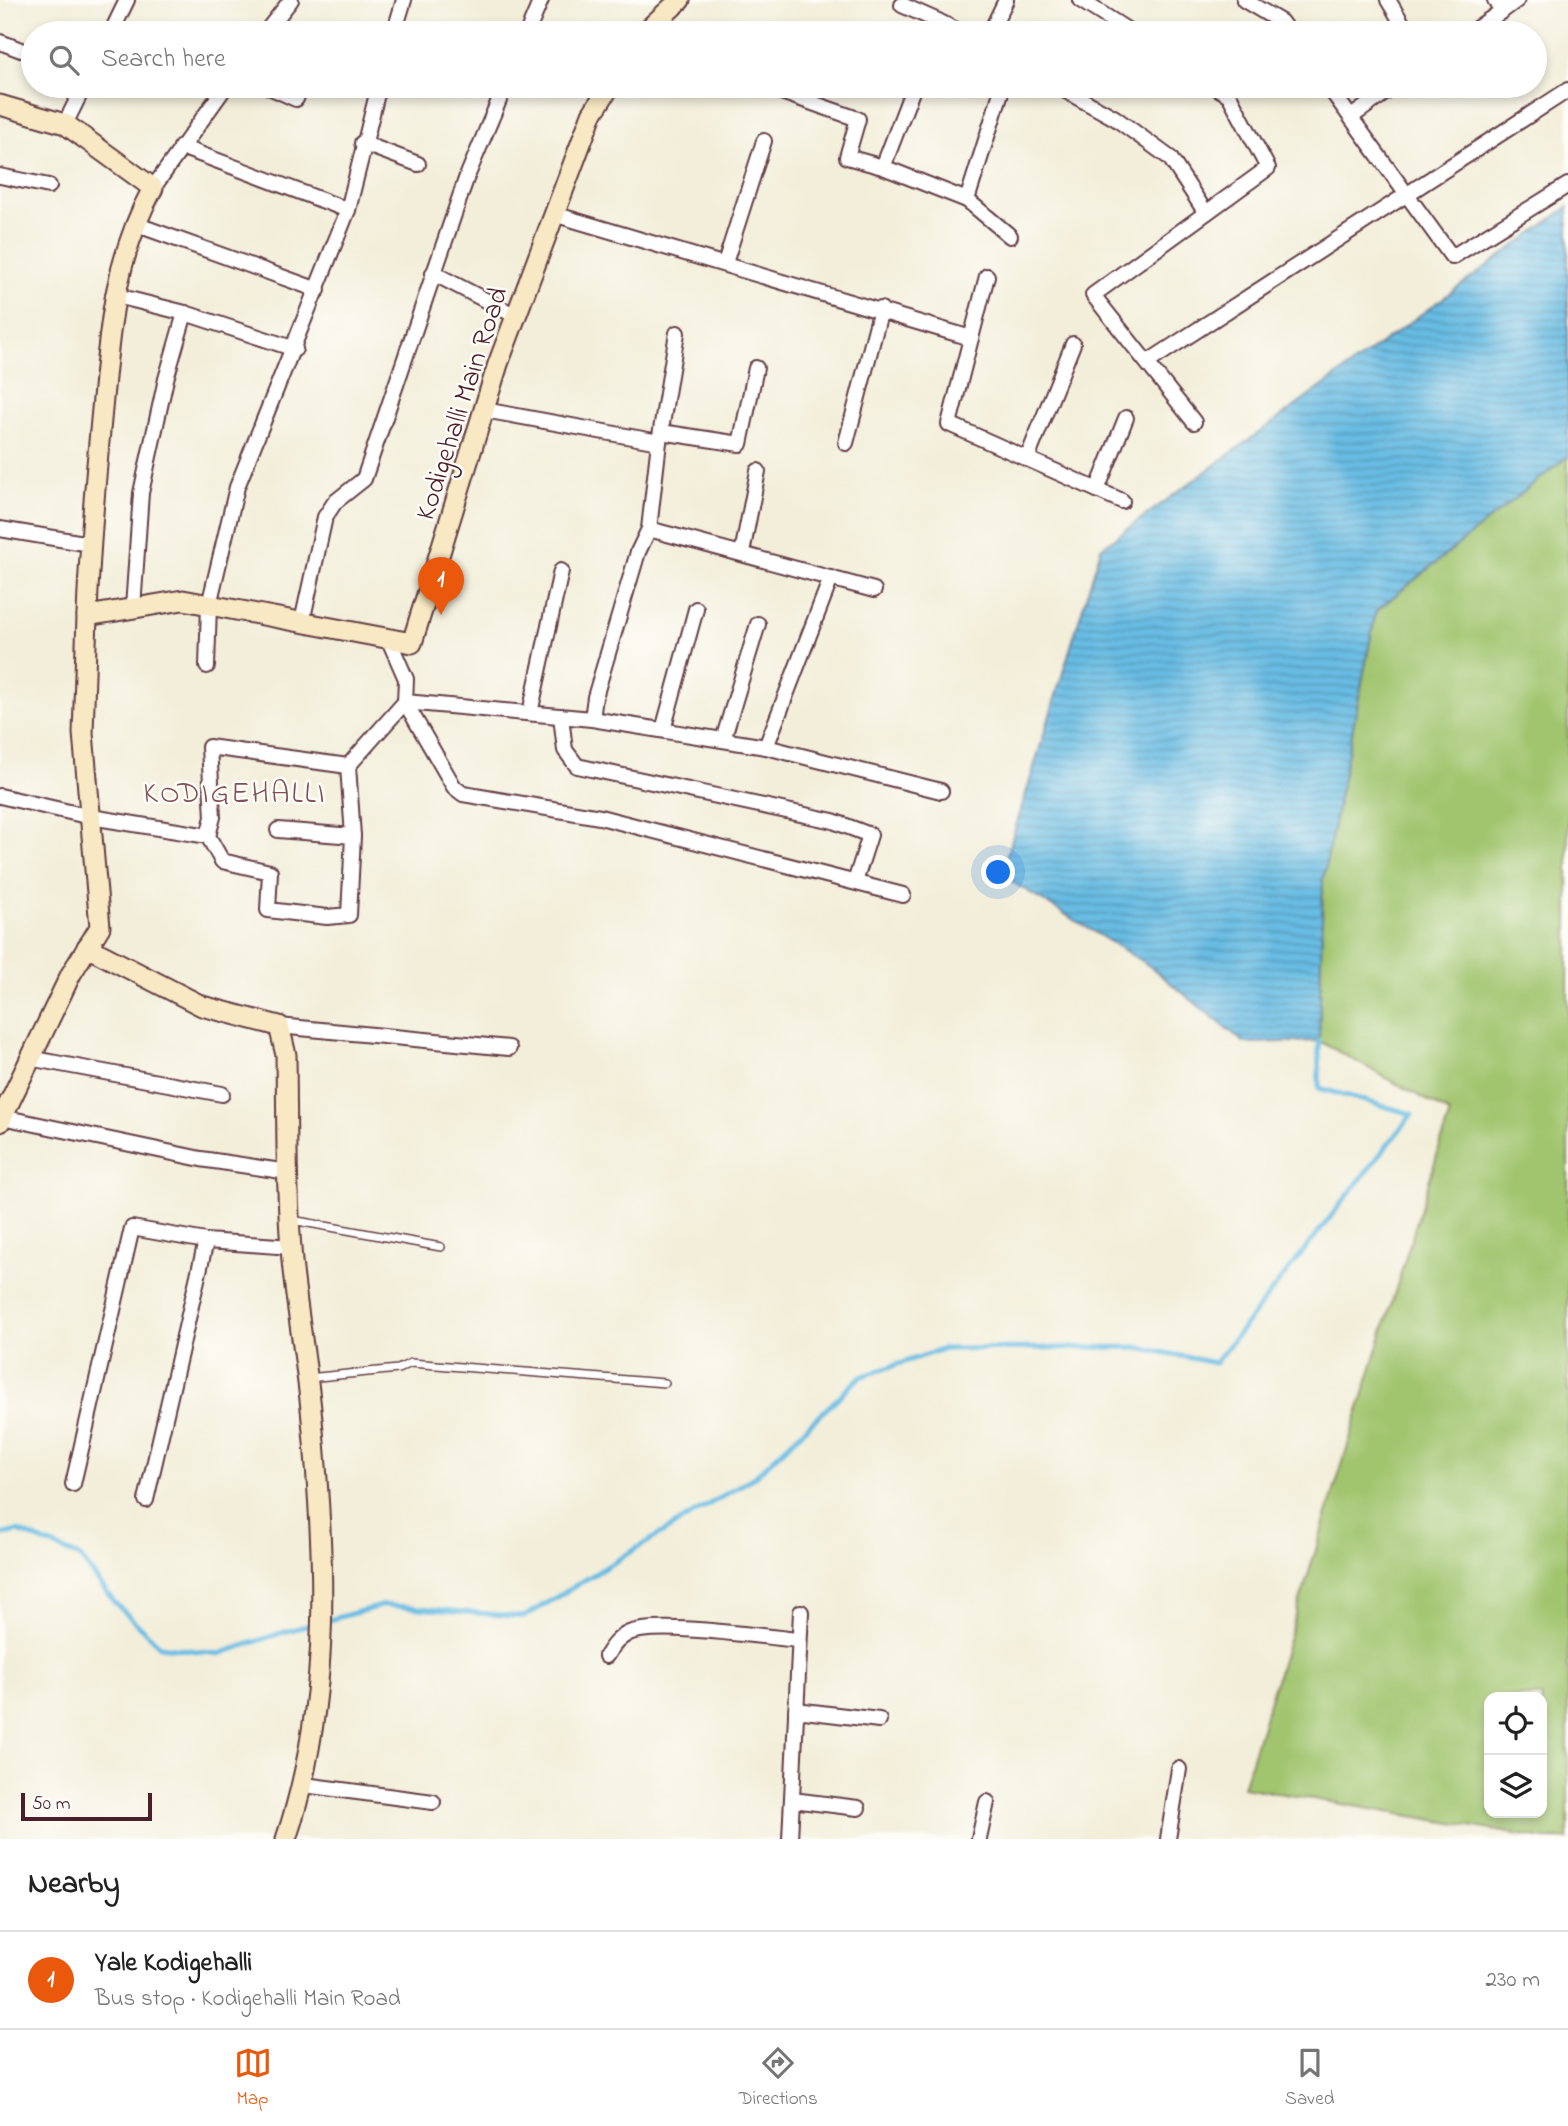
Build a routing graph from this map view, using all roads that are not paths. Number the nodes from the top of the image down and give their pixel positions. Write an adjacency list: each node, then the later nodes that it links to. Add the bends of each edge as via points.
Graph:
1 (127, 0): 13 (street)
2 (291, 0): 14 (street)
3 (404, 0): 15 (street)
4 (541, 0): 16 (street)
5 (680, 0): 17 (street)
6 (1006, 0): 19 (street)
7 (1080, 0): 20 (street)
8 (1244, 0): 21 (street)
9 (1388, 0): 22 (street)
10 (1517, 0): 12 (street)
11 (902, 5): 18 (street)
12 (1498, 5): 23 (street)
13 (117, 21)
14 (274, 21)
15 (398, 21)
16 (532, 21)
17 (657, 21)
18 (927, 21)
19 (996, 21)
20 (1113, 21)
21 (1279, 21)
22 (1401, 21)
23 (1482, 21)
24 (0, 42): 25 (street)
25 (21, 50)
26 (1568, 90): 51 (street)
27 (78, 98): 41 (street)
28 (217, 98): 44 (street)
29 (375, 98): 43 (street)
30 (500, 98): 59 (street)
31 (602, 98): 55 (street, Kodigehalli Main Road, via 592,114)
32 (798, 98): 46 (street, via 858,119 847,157)
33 (909, 98): 46 (street)
34 (999, 98): 52 (street)
35 (1079, 98): 54 (street, via 1170,158)
36 (1231, 98): 54 (street, via 1268,168)
37 (1337, 98): 40 (street)
38 (1378, 98): 40 (street)
39 (0, 105): 41 (street)
40 (1352, 117): 51 (street)
41 (65, 124): 50 (street)
42 (764, 141): 58 (street)
43 (362, 143): 45 (street); 53 (street)
44 (181, 147): 50 (street); 53 (street)
45 (418, 164)
46 (883, 167): 52 (street)
47 (0, 176): 49 (street)
48 (1568, 185): 51 (street, via 1452,257)
49 (49, 186)
50 (153, 188): 56 (street)
51 (1405, 192): 70 (street)
52 (967, 200): 57 (street)
53 (348, 210): 61 (street)
54 (1206, 213): 70 (street, via 1093,295)
55 (556, 215): 58 (street); 65 (street, Kodigehalli Main Road)
56 (135, 225): 61 (street); 62 (street)
57 (1010, 236)
58 (725, 263): 63 (street)
59 (433, 273): 65 (street); 92 (street, via 363,479 335,502 325,517)
60 (987, 276): 67 (street)
61 (318, 290): 69 (street)
62 (113, 295): 64 (street); 83 (street)
63 (881, 309): 67 (street); 76 (street)
64 (186, 313): 69 (street); 89 (street, via 141,493)
65 (516, 316): 72 (street, Kodigehalli Main Road)
66 (677, 333): 75 (street)
67 (971, 338): 77 (street, via 948,424)
68 (1073, 344): 77 (street)
69 (295, 349): 88 (street, via 237,487)
70 (1148, 362): 74 (street)
71 (756, 368): 75 (street, via 740,444)
72 (484, 410): 75 (street); 94 (street, Kodigehalli Main Road, via 412,643)
73 (1126, 418): 79 (street)
74 (1194, 422)
75 (660, 437): 82 (street)
76 (846, 443)
77 (1027, 459): 79 (street)
78 (758, 471): 84 (street)
79 (1097, 490): 80 (street)
80 (1122, 501)
81 (0, 529): 83 (street)
82 (649, 529): 84 (street); 99 (street, via 634,566)
83 (89, 544): 91 (street)
84 (742, 553): 86 (street)
85 (561, 571): 97 (street)
86 (831, 578): 87 (street); 102 (street)
87 (874, 590)
88 (209, 605): 89 (street, Kodigehalli Main Road, via 183,600); 92 (street, Kodigehalli Main Road); 95 (street)
89 (133, 608): 91 (street, Kodigehalli Main Road)
90 (696, 609): 100 (street)
91 (87, 616): 106 (street, via 83,733)
92 (302, 622): 94 (street, Kodigehalli Main Road)
93 (758, 624): 101 (street)
94 (388, 639): 96 (street, via 406,679)
95 (207, 666)
96 (405, 702): 97 (street); 103 (street); 110 (street, via 454,787 463,794 600,817)
97 (530, 713): 98 (street)
98 (561, 716): 99 (street); 110 (street, via 565,750 577,765 833,821 870,835)
99 (592, 719): 100 (street)
100 (663, 730): 101 (street)
101 (723, 740): 102 (street)
102 (766, 747): 104 (street)
103 (348, 766): 108 (street, via 209,747 213,817); 109 (street)
104 (941, 791)
105 (0, 796): 106 (street)
106 (91, 817): 108 (street); 112 (street, via 100,927)
107 (278, 830): 109 (street)
108 (208, 836): 109 (street, via 222,861 270,872 268,910 327,917 349,915)
109 (353, 836)
110 (855, 882): 111 (street)
111 (903, 895)
112 (88, 947): 113 (street, via 202,1006); 115 (street)
113 (279, 1026): 114 (street); 118 (street, via 286,1055)
114 (509, 1048)
115 (29, 1058): 116 (street); 117 (street)
116 (222, 1094)
117 (1, 1120): 118 (street)
118 (288, 1172): 119 (street)
119 (291, 1220): 121 (street); 122 (lane)
120 (206, 1241): 121 (street); 125 (street, via 132,1228); 126 (street)
121 (292, 1247): 123 (street)
122 (442, 1247)
123 (307, 1378): 124 (lane, via 398,1369 411,1363); 133 (street, via 323,1646)
124 (665, 1383)
125 (74, 1483)
126 (146, 1500)
127 (800, 1612): 128 (street)
128 (799, 1640): 129 (street, via 654,1628 630,1632 615,1642); 130 (street)
129 (606, 1656)
130 (796, 1710): 131 (street); 134 (street)
131 (879, 1720)
132 (1179, 1769): 141 (street)
133 (304, 1786): 136 (street); 138 (street)
134 (792, 1800): 137 (street); 139 (street)
135 (987, 1801): 140 (street)
136 (433, 1802)
137 (858, 1808)
138 (286, 1839)
139 (790, 1839)
140 (979, 1839)
141 (1168, 1839)

